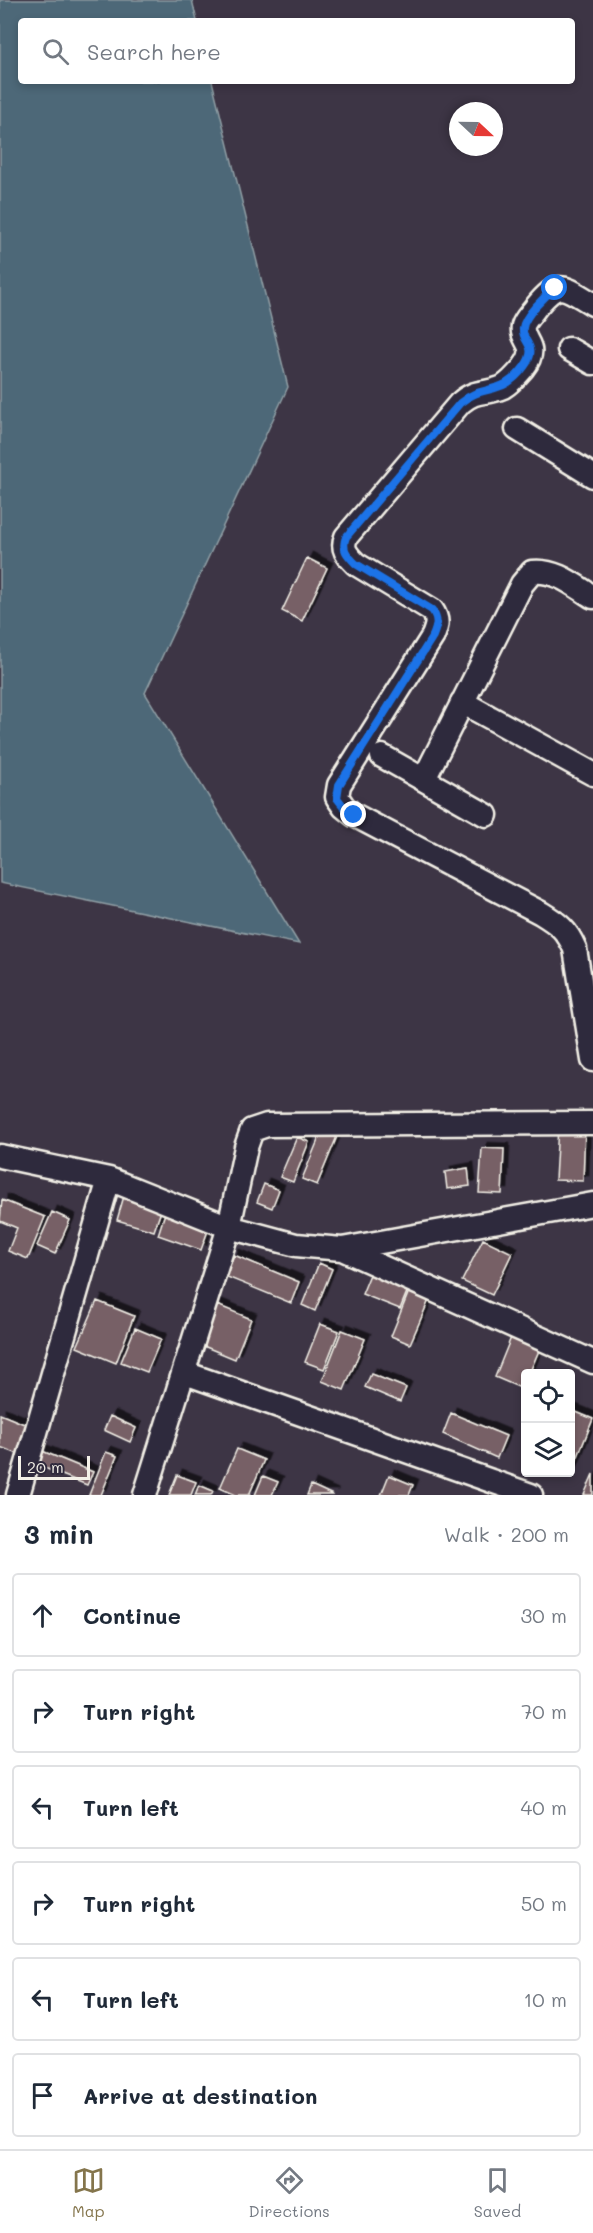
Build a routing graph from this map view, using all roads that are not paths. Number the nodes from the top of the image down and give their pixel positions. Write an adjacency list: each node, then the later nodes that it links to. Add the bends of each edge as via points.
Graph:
1 (593, 304): 12 (street, via 564,288 548,293 523,327 531,351 524,367 502,387 477,392 460,403 346,537 346,554 356,564 432,610 437,625 339,785 337,798 354,815 541,913 568,934 575,949)
2 (569, 349): 3 (street)
3 (593, 363)
4 (517, 429): 5 (street)
5 (593, 476)
6 (593, 597): 7 (street, via 558,575 544,570 532,572 522,584)
7 (462, 702): 9 (street); 10 (street)
8 (382, 756): 10 (street)
9 (593, 774)
10 (424, 779): 11 (street)
11 (486, 815)
12 (593, 1060)
13 (593, 1123): 17 (street, via 267,1125 252,1130)
14 (0, 1156): 15 (street)
15 (109, 1179): 17 (street); 22 (street)
16 (593, 1204): 18 (street)
17 (229, 1227): 18 (street, via 296,1245); 20 (street)
18 (342, 1249): 19 (street)
19 (593, 1362)
20 (185, 1373): 23 (street); 24 (street)
21 (0, 1489): 22 (street)
22 (16, 1495)
23 (145, 1495)
24 (531, 1495)

